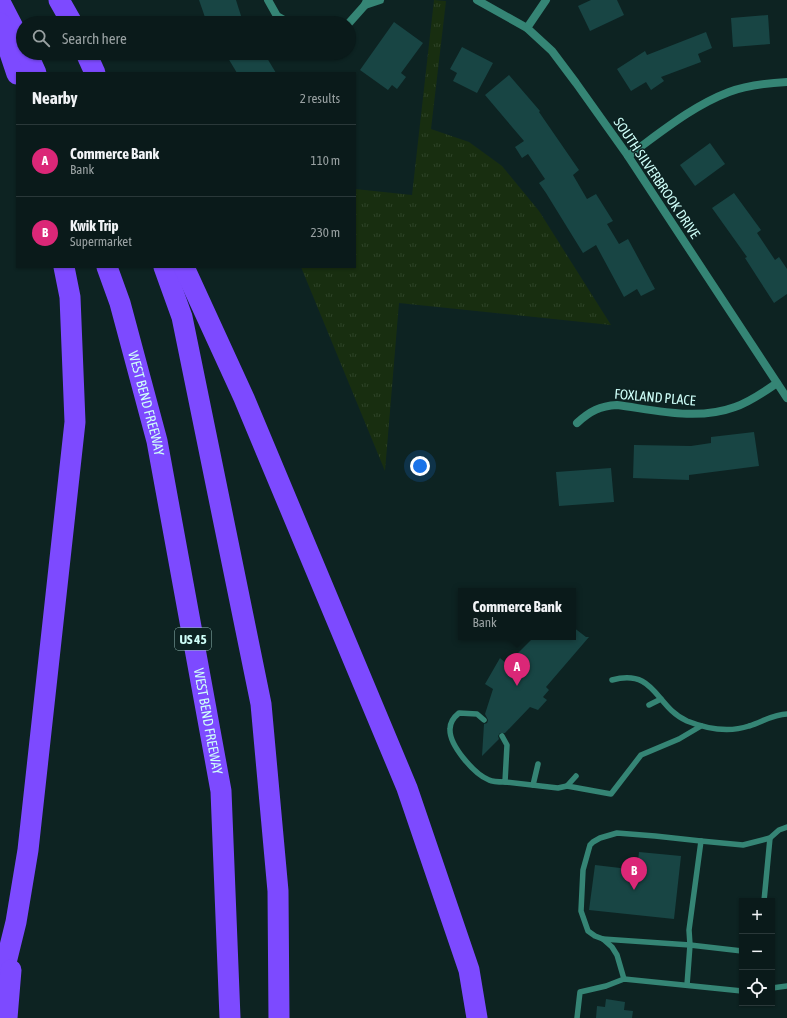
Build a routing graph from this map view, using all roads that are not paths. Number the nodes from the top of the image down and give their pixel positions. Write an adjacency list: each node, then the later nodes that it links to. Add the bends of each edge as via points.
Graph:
1 (59, 0): 8 (highway)
2 (268, 0): 9 (street)
3 (380, 0): 7 (street)
4 (477, 0): 12 (street, SOUTH SILVERBROOK DRIVE)
5 (546, 0): 12 (street)
6 (0, 2): 13 (highway)
7 (366, 3): 10 (street)
8 (68, 16)
9 (277, 16)
10 (355, 16)
11 (0, 23): 17 (highway)
12 (526, 28): 22 (street, SOUTH SILVERBROOK DRIVE, via 552,51)
13 (16, 32)
14 (30, 60): 18 (highway)
15 (87, 60): 19 (highway)
16 (88, 60): 20 (highway)
17 (16, 72)
18 (36, 72)
19 (92, 72)
20 (94, 72)
21 (787, 82): 22 (street, via 730,91 696,108)
22 (628, 156): 27 (street, SOUTH SILVERBROOK DRIVE)
23 (64, 268): 46 (highway, via 70,297 75,422 28,850)
24 (107, 268): 57 (highway, WEST BEND FREEWAY / US 45, via 120,303 157,441 221,791)
25 (164, 268): 58 (highway, via 182,317 261,704 278,892)
26 (184, 268): 59 (highway, via 244,398 407,788 469,970)
27 (777, 383): 28 (street, SOUTH SILVERBROOK DRIVE); 29 (street, FOXLAND PLACE, via 754,399 720,412 695,415 611,405 594,409)
28 (787, 398)
29 (577, 423)
30 (612, 680): 31 (lane, via 638,678 647,683)
31 (661, 699): 32 (lane); 35 (lane, via 685,720)
32 (649, 705)
33 (787, 714): 35 (lane, via 728,730)
34 (484, 720): 39 (lane, via 477,714 459,713 453,719 450,730 454,743 478,774 490,781)
35 (701, 726): 41 (lane, via 679,739 641,755 611,794)
36 (502, 736): 39 (lane, via 507,745)
37 (538, 764): 40 (lane)
38 (576, 776): 41 (lane)
39 (505, 782): 40 (lane)
40 (533, 785): 41 (lane, via 558,788)
41 (567, 786)
42 (787, 827): 43 (lane, via 778,830)
43 (770, 838): 44 (lane, via 743,845); 45 (lane)
44 (701, 842): 47 (lane, via 617,833 593,842 588,850 583,870 580,911 588,931); 48 (lane, via 689,930)
45 (764, 898)
46 (16, 922): 53 (highway); 56 (highway)
47 (603, 938): 48 (lane); 50 (lane, via 617,955)
48 (690, 945): 49 (lane); 51 (lane)
49 (739, 950)
50 (624, 979): 51 (lane); 60 (lane, via 580,992)
51 (687, 985): 55 (lane)
52 (787, 986): 54 (lane)
53 (0, 987)
54 (775, 988)
55 (739, 991)
56 (7, 1018)
57 (230, 1018)
58 (279, 1018)
59 (477, 1018)
60 (577, 1018)

